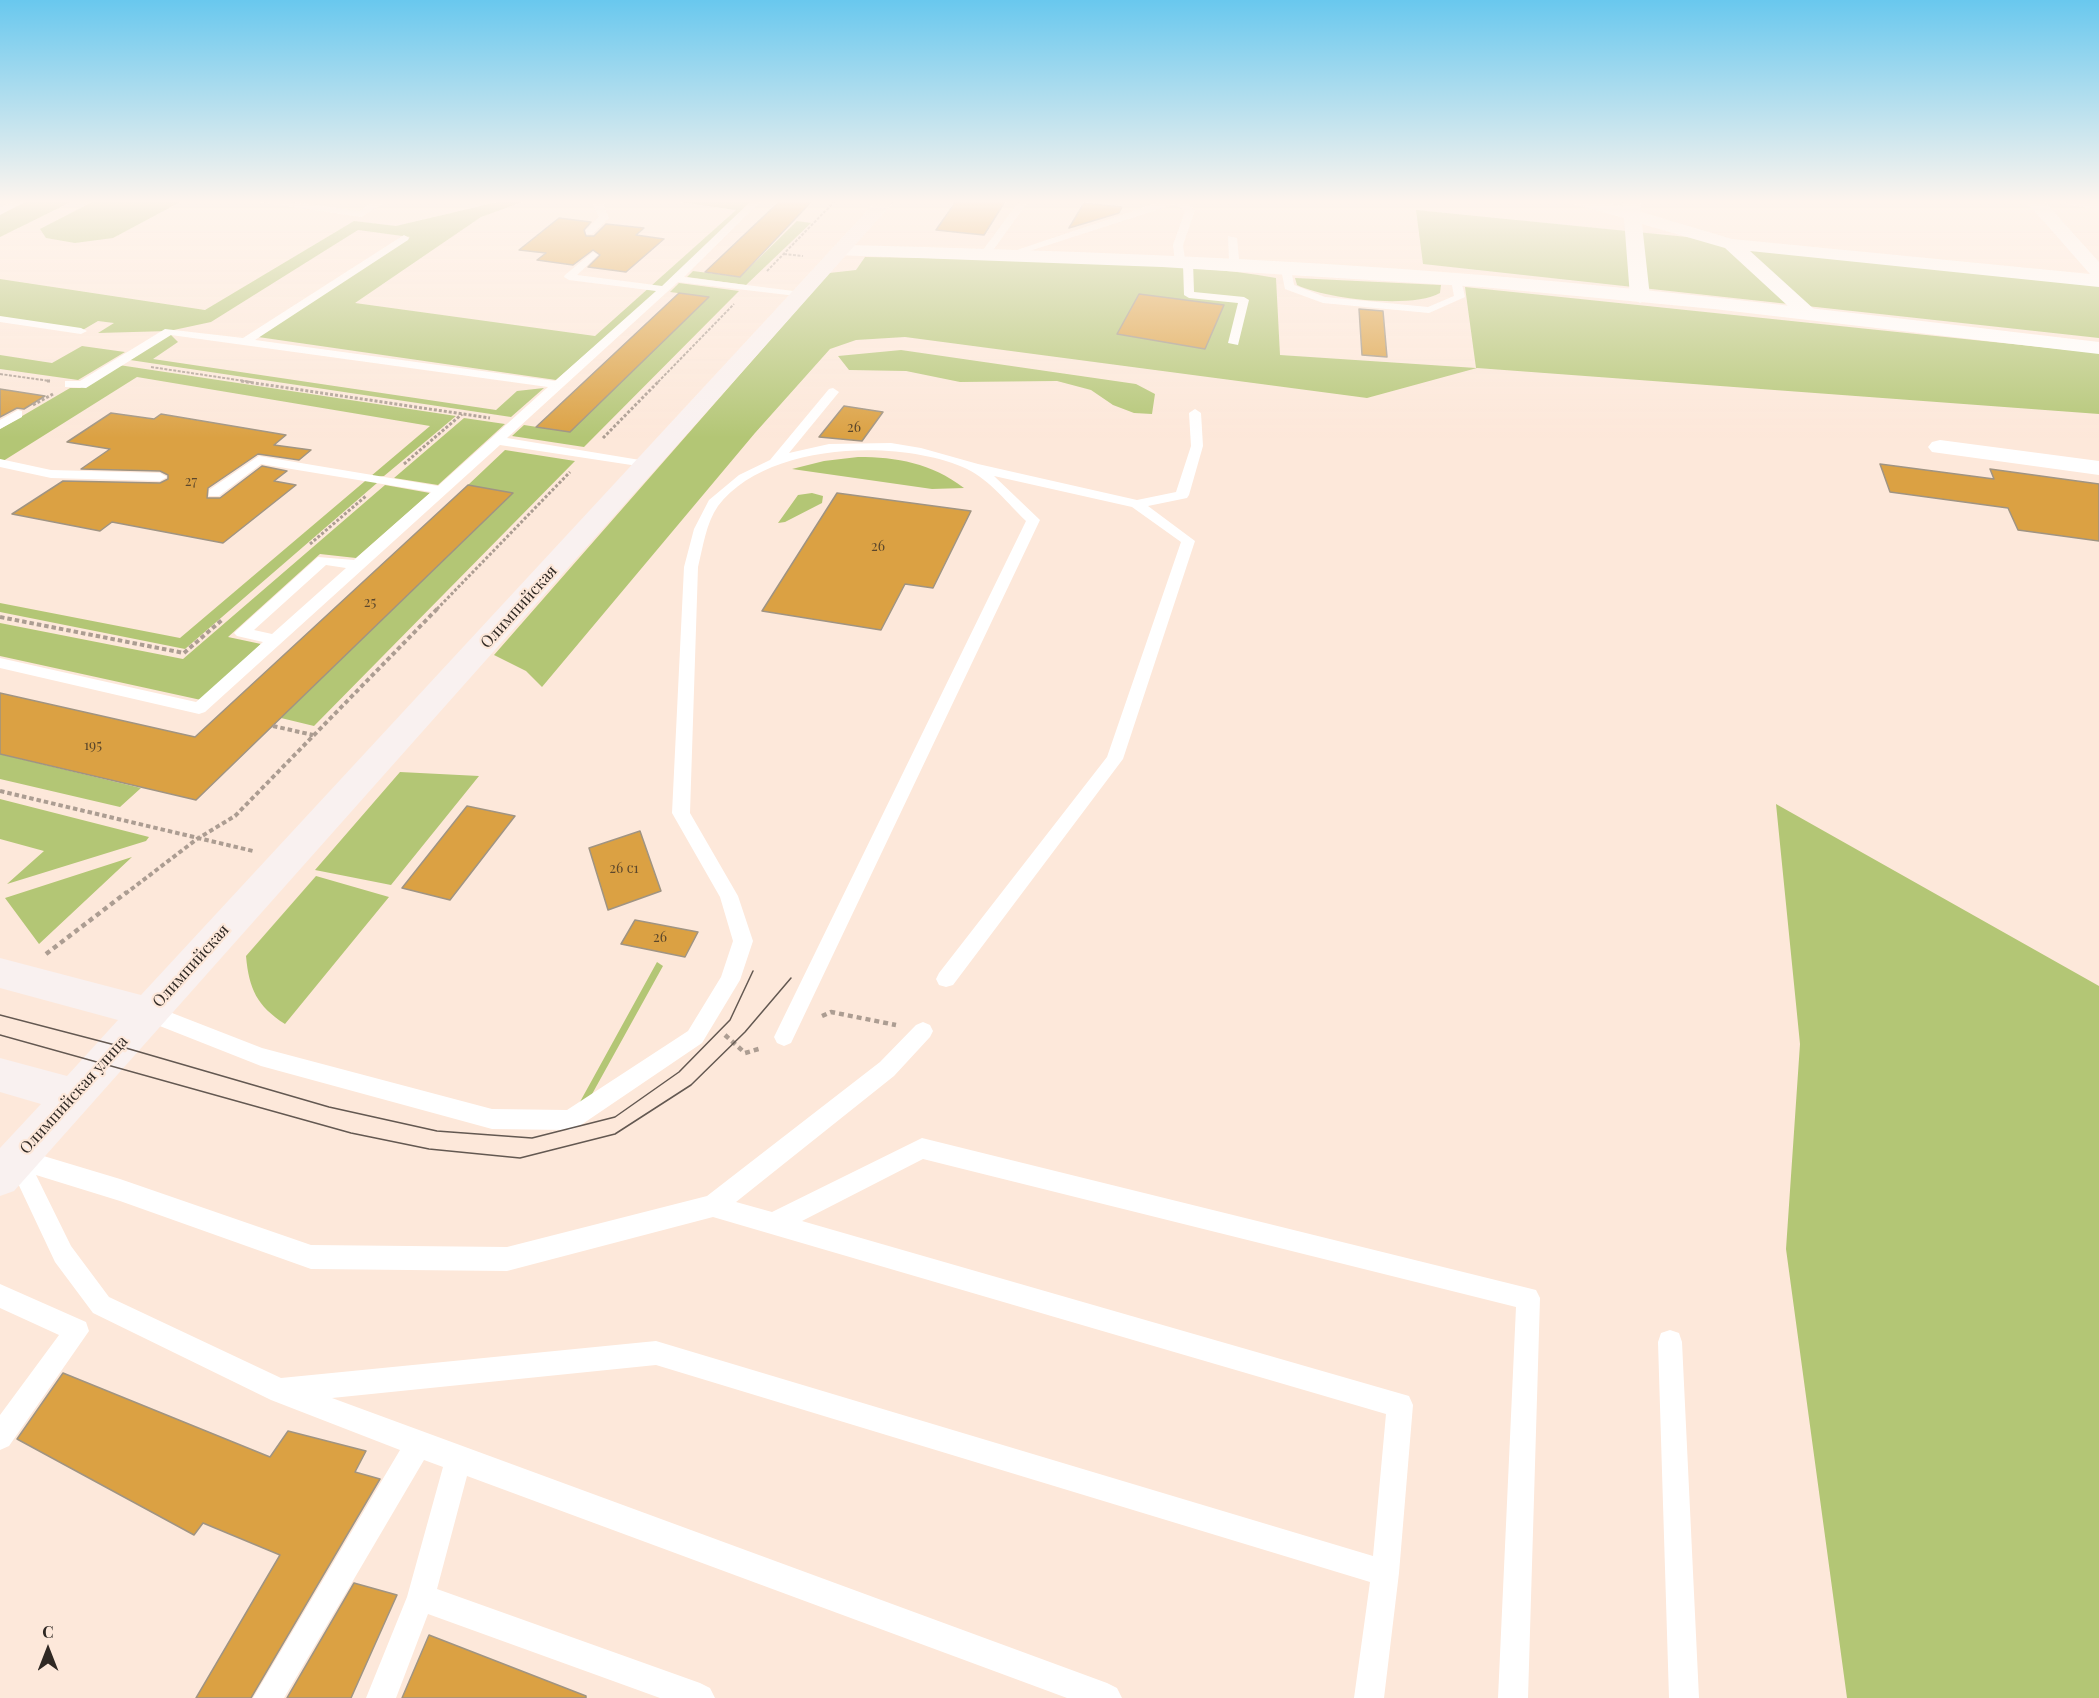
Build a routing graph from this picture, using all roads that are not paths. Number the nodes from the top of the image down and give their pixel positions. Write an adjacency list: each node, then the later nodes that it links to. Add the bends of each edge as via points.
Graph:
1 (341, 279): 20 (lane)
2 (587, 279): 14 (lane)
3 (676, 279): 14 (lane)
4 (678, 279): 15 (lane)
5 (816, 279): 15 (main road, Олимпийская)
6 (1187, 279): 21 (lane, via 1189,295 1244,300)
7 (1288, 279): 8 (lane, via 1289,287 1323,300 1429,309 1460,297)
8 (1456, 279)
9 (1458, 279): 16 (street)
10 (1638, 279): 16 (street)
11 (1770, 279): 17 (street)
12 (2081, 279): 13 (street)
13 (2099, 281)
14 (664, 289): 24 (lane)
15 (801, 295): 33 (main road, Олимпийская)
16 (1640, 297): 17 (street)
17 (1808, 314): 22 (street)
18 (0, 319): 19 (lane)
19 (81, 331)
20 (247, 340): 23 (lane, via 170,330 82,385); 24 (lane)
21 (1234, 343)
22 (2099, 348)
23 (69, 384)
24 (556, 385): 29 (lane)
25 (833, 392): 31 (lane)
26 (1195, 413): 39 (lane, via 1197,446 1182,495)
27 (18, 414): 28 (lane)
28 (0, 425)
29 (495, 440): 33 (lane); 37 (lane)
30 (1940, 447): 35 (street)
31 (777, 461): 34 (lane, via 822,450 878,446 927,452); 45 (lane, via 747,476 718,498 700,528 691,567 681,813 729,896 743,941 730,980 695,1037 570,1120 492,1119 261,1057)
32 (0, 463): 36 (lane, via 51,474)
33 (646, 465): 45 (main road, Олимпийская)
34 (975, 468): 39 (lane); 47 (lane, via 1033,520)
35 (2099, 468)
36 (160, 477)
37 (440, 490): 38 (lane, via 259,460); 40 (lane)
38 (214, 493)
39 (1137, 504): 44 (lane, via 1188,541 1115,759)
40 (357, 565): 41 (lane); 41 (lane, via 323,560 242,633)
41 (275, 639): 42 (lane, via 199,708)
42 (0, 663)
43 (10, 976): 45 (main road)
44 (946, 979)
45 (149, 1013): 49 (main road, Олимпийская улица)
46 (923, 1031): 51 (lane, via 887,1069)
47 (784, 1037)
48 (0, 1075): 49 (main road)
49 (73, 1095): 50 (main road, Олимпийская улица)
50 (8, 1167): 51 (lane, via 120,1190 311,1257 507,1259); 55 (lane, via 63,1254 101,1305)
51 (713, 1206): 52 (lane)
52 (772, 1224): 59 (lane, via 1400,1405); 66 (lane, via 922,1148 1528,1298)
53 (0, 1296): 56 (lane, via 77,1331)
54 (1670, 1342): 67 (lane)
55 (280, 1391): 57 (lane); 59 (lane, via 656,1353)
56 (0, 1437)
57 (417, 1446): 58 (lane); 61 (lane)
58 (458, 1460): 60 (lane); 64 (lane)
59 (1385, 1573): 65 (lane)
60 (422, 1597): 62 (lane); 63 (lane)
61 (268, 1698)
62 (381, 1698)
63 (700, 1698)
64 (1107, 1698)
65 (1369, 1698)
66 (1513, 1698)
67 (1684, 1698)

